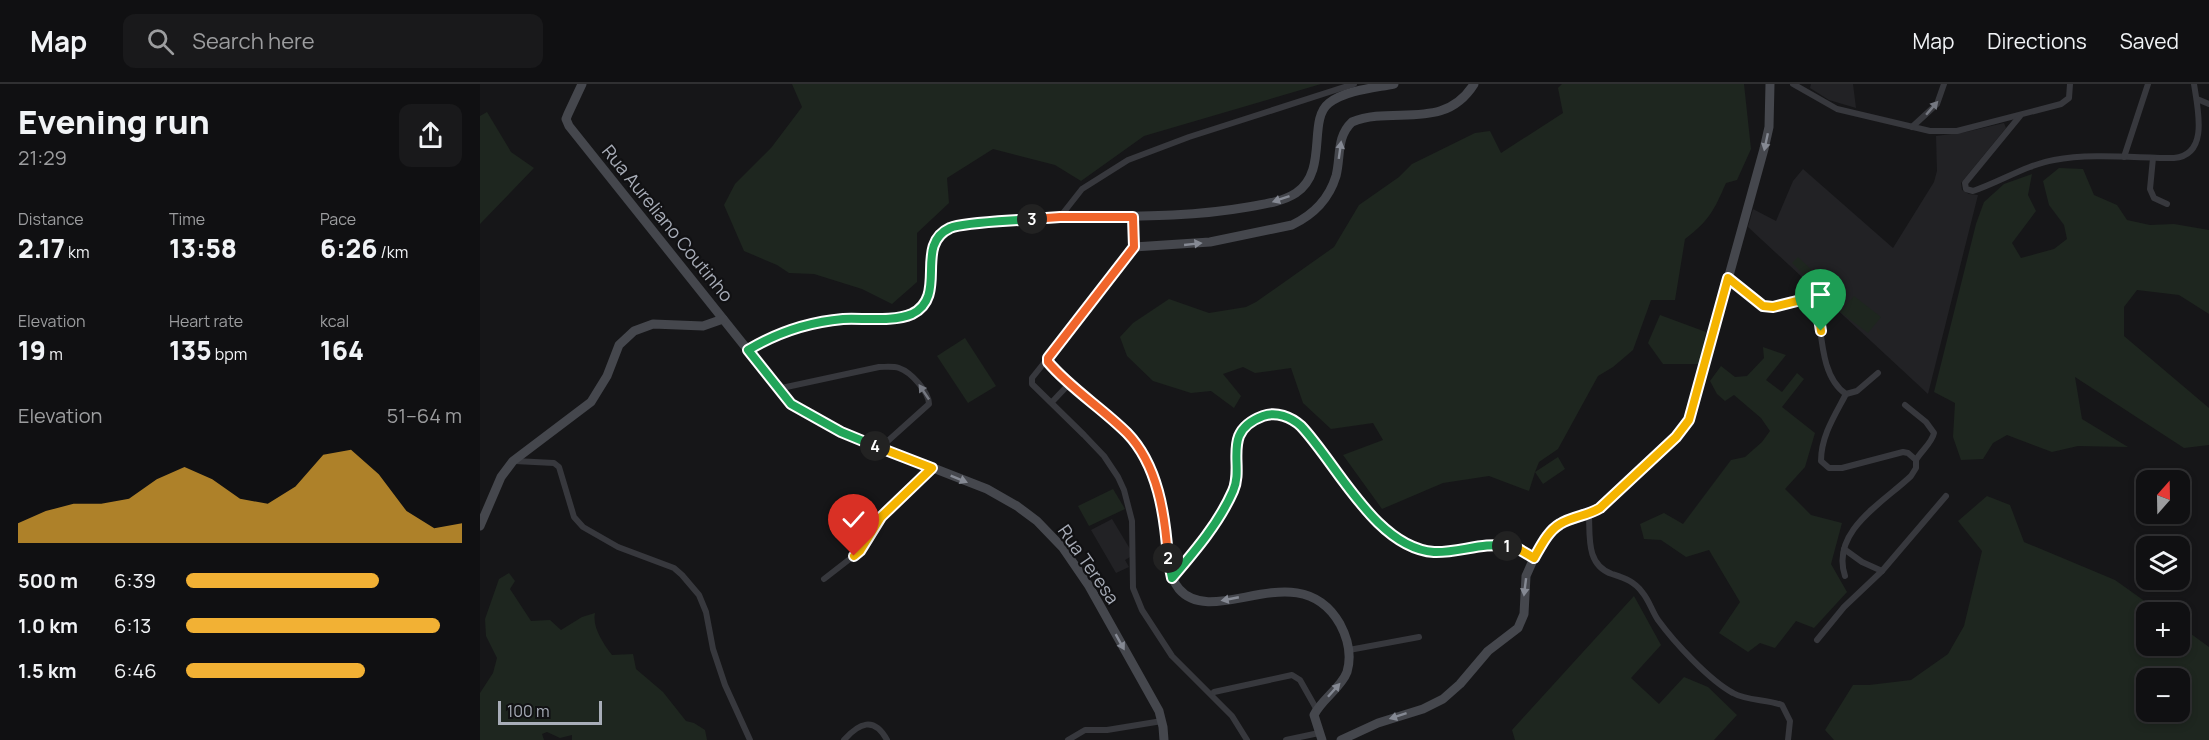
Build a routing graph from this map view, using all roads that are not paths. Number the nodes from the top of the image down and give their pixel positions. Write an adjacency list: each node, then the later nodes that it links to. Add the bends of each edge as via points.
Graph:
1 (582, 84): 22 (main road, Rua Aureliano Coutinho, via 566,119 569,126)
2 (1354, 84): 18 (street, via 1128,160 1082,189)
3 (1394, 84): 19 (main road, one-way to 19, via 1339,97 1323,109 1314,166 1304,185 1290,196 1221,211)
4 (1474, 84): 20 (main road, one-way to 4, via 1210,242 1298,222 1315,211 1331,188 1342,136 1352,122 1451,107 1461,102)
5 (1770, 84): 21 (main road, one-way to 21, via 1769,127)
6 (1793, 84): 14 (street, via 1837,109)
7 (1944, 84): 14 (street, one-way to 7, via 1937,104)
8 (2070, 84): 13 (street, via 2065,101)
9 (2148, 84): 15 (street)
10 (2194, 84): 11 (street)
11 (2197, 99): 12 (street); 16 (street, via 2201,138 2194,151 2181,158)
12 (2209, 104)
13 (2020, 116): 14 (street, via 1957,131); 15 (street, via 1965,183 1966,189 1973,191 2053,160)
14 (1912, 127)
15 (2124, 157): 16 (street)
16 (2153, 158): 17 (street, via 2150,189 2154,198)
17 (2167, 204)
18 (1060, 217): 19 (main road); 23 (main road, via 951,228 933,244 930,292 926,303 912,314 821,322 781,333)
19 (1133, 217): 20 (main road)
20 (1134, 247): 24 (main road)
21 (1728, 278): 28 (street, via 1763,306 1805,299 1814,303 1830,377); 36 (main road, via 1689,420 1676,437)
22 (723, 319): 23 (main road, Rua Aureliano Coutinho); 32 (main road, via 703,326 653,324 634,331 619,345 591,402)
23 (748, 350): 27 (main road, Rua Teresa)
24 (1045, 361): 26 (main road); 29 (street, via 1032,378 1034,387)
25 (1878, 373): 28 (street, via 1857,391)
26 (1070, 383): 29 (street); 42 (main road, via 1127,434 1142,453 1158,494)
27 (777, 389): 31 (main road, Rua Teresa, via 799,410); 31 (street, one-way to 27, via 929,405 925,392 907,372 879,367)
28 (1846, 394): 33 (street, via 1825,434 1821,449 1824,464 1842,468 1903,452)
29 (1052, 402): 57 (street, via 1104,456 1124,490 1132,521 1133,588 1142,610 1172,656 1232,716)
30 (1905, 405): 33 (street, via 1934,433)
31 (880, 448): 34 (main road, Rua Teresa)
32 (515, 460): 37 (main road, via 501,477); 52 (street, via 557,465 574,516 583,527 682,574 703,604 725,685)
33 (1916, 460): 38 (street, via 1911,476 1860,521)
34 (932, 468): 43 (street, via 881,517 860,551); 49 (main road, Rua Teresa, one-way to 49, via 987,489 1017,506 1063,548 1089,586)
35 (1946, 496): 40 (street)
36 (1589, 515): 39 (main road, via 1559,524); 59 (street, via 1594,562 1637,586 1660,622 1717,682 1735,694 1782,705 1790,721)
37 (480, 526)
38 (1844, 549): 40 (street); 41 (street)
39 (1534, 558): 42 (street, via 1517,548 1501,545 1432,552 1400,540 1382,527 1301,426 1274,414 1260,417 1242,432 1236,448 1234,489 1209,531); 58 (main road, one-way to 58, via 1526,576 1524,614 1518,628 1488,651 1460,684 1423,709)
40 (1882, 571): 45 (street, via 1844,606)
41 (1845, 576)
42 (1172, 578): 46 (main road, one-way to 42, via 1338,621 1318,600 1289,592 1203,602 1190,598)
43 (824, 579)
44 (1419, 637): 46 (street)
45 (1816, 640)
46 (1350, 650): 48 (main road, one-way to 46, via 1345,677)
47 (1214, 692): 48 (street, via 1292,675 1297,676)
48 (1317, 710): 50 (main road)
49 (1162, 721): 55 (street, via 1085,730); 56 (main road, Rua Teresa)
50 (1317, 736): 51 (street)
51 (1289, 739)
52 (750, 740)
53 (844, 740): 54 (street, via 855,728 868,724 880,728)
54 (887, 740)
55 (1068, 740)
56 (1164, 740)
57 (1247, 740)
58 (1341, 740)
59 (1788, 740)

